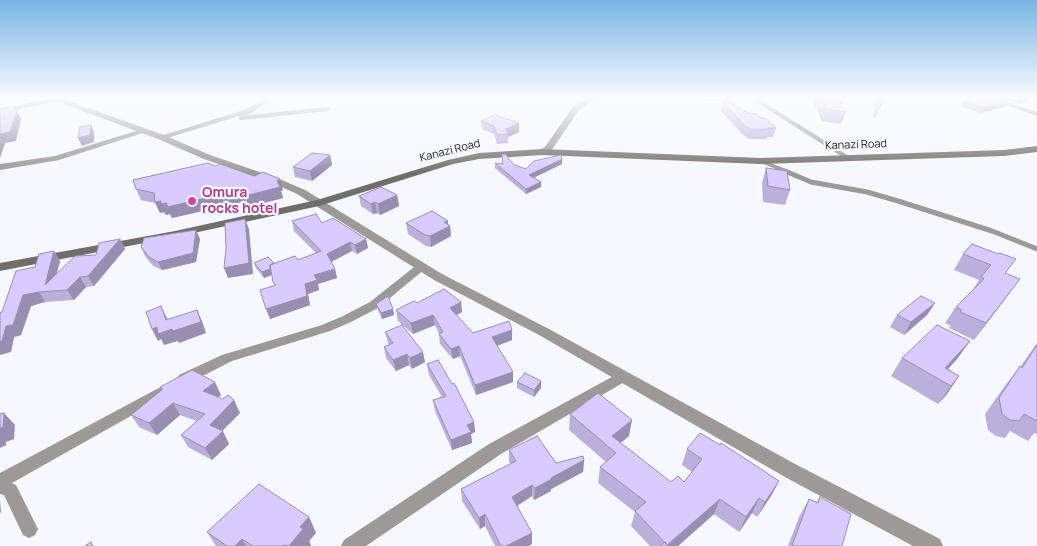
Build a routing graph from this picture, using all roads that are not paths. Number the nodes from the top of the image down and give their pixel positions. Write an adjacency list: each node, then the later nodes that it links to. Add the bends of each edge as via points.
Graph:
1 (116, 122): 5 (street)
2 (212, 122): 6 (street)
3 (567, 122): 8 (street, via 548,149)
4 (792, 122): 9 (lane)
5 (142, 132): 6 (street); 11 (street, via 56,158)
6 (161, 137): 12 (street, via 274,180)
7 (1037, 149): 9 (main road, Kanazi Road, via 1004,154)
8 (542, 152): 10 (main road, Kanazi Road); 12 (main road, Kanazi Road, via 497,154 451,162)
9 (848, 158): 10 (main road, Kanazi Road)
10 (761, 161): 13 (lane, via 811,182 898,201)
11 (0, 167)
12 (318, 203): 14 (street); 15 (main road, Kanazi Road)
13 (1037, 249)
14 (422, 266): 16 (street); 17 (street, via 374,305 347,319 218,362)
15 (0, 267)
16 (621, 377): 20 (street, via 495,449); 21 (street)
17 (0, 481)
18 (0, 486): 19 (street, via 10,490)
19 (28, 529)
20 (350, 546)
21 (933, 546)

